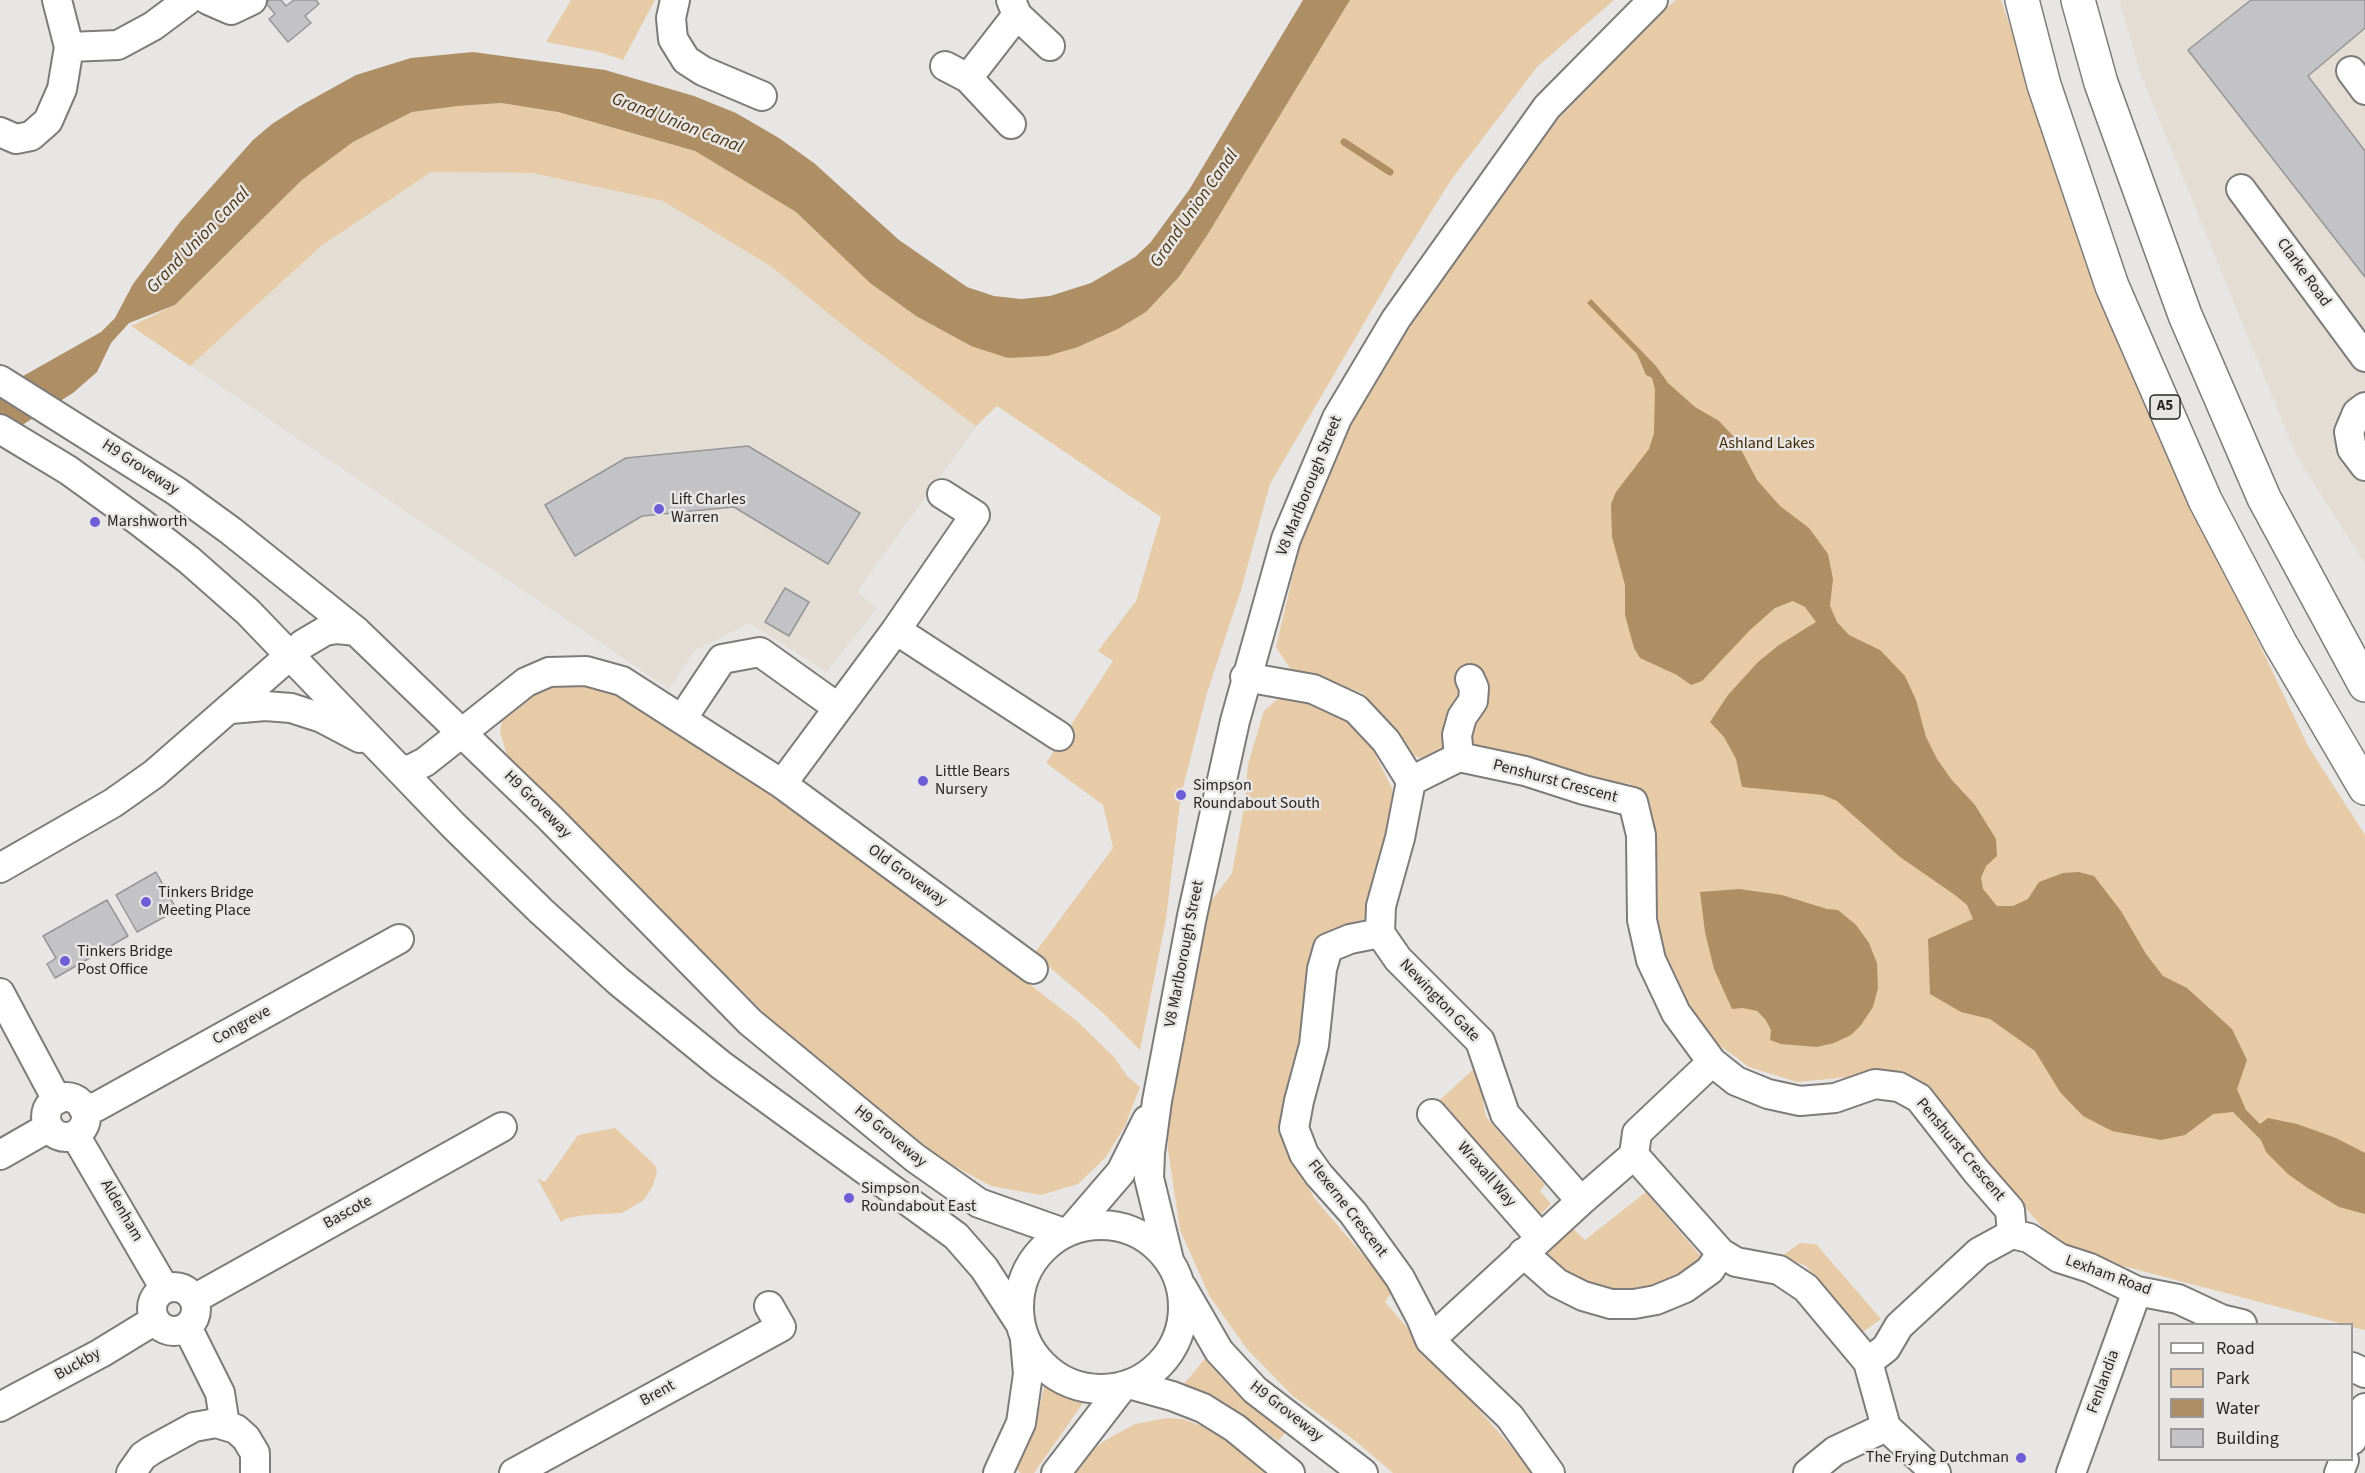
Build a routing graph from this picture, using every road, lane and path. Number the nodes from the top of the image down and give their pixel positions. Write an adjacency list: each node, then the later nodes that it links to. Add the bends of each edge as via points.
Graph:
1 (57, 0): 11 (street)
2 (188, 0): 11 (street, via 118,45)
3 (208, 0): 4 (street, via 231,10)
4 (252, 0)
5 (675, 0): 12 (street, via 671,18 673,39 686,60)
6 (1653, 0): 26 (street, V8 Marlborough Street, via 1547,107 1384,339 1337,418 1286,539)
7 (2022, 0): 39 (highway, A5, via 2044,85 2112,286 2200,489 2280,643)
8 (2078, 0): 28 (highway, via 2101,83 2185,315 2264,498)
9 (1014, 8): 10 (street); 13 (street, via 956,72)
10 (1050, 46)
11 (69, 47): 14 (street, via 62,89 48,121 31,136 16,139)
12 (762, 96)
13 (1011, 124)
14 (0, 132)
15 (2241, 189): 16 (street, Clarke Road)
16 (2365, 357)
17 (0, 380): 22 (street, H9 Groveway, via 176,491)
18 (2365, 407): 20 (street, via 2357,413 2349,432 2352,449)
19 (0, 429): 25 (street, via 68,470 189,560)
20 (2365, 466)
21 (942, 494): 23 (street, via 975,515)
22 (288, 576): 24 (street, H9 Groveway); 25 (street, via 306,623)
23 (896, 630): 30 (street); 33 (street)
24 (361, 636): 25 (street, via 337,629 325,631); 34 (street, H9 Groveway, via 415,687)
25 (296, 649): 29 (street); 31 (street)
26 (1245, 677): 37 (street, via 1313,689 1356,709 1386,741); 47 (street, V8 Marlborough Street, via 1192,916)
27 (1470, 679): 35 (street, via 1473,701 1462,717 1457,735)
28 (2365, 685)
29 (325, 707): 31 (street); 36 (street)
30 (837, 707): 32 (street, via 760,652 722,659); 38 (street)
31 (231, 709): 41 (street, via 154,774 112,803)
32 (682, 719): 34 (street, Old Groveway, via 622,681 586,671 549,672 526,682); 38 (street, Old Groveway)
33 (1059, 736)
34 (453, 740): 36 (street, Old Groveway, via 418,766); 40 (street, via 439,764 440,786); 55 (street, H9 Groveway, via 759,1030 915,1158 979,1203)
35 (1459, 757): 37 (street); 46 (street, Penshurst Crescent, via 1633,802 1641,835 1642,920 1651,960 1676,1013)
36 (391, 761): 40 (street)
37 (1411, 781): 42 (street, via 1381,906)
38 (782, 784): 44 (street, Old Groveway)
39 (2365, 788)
40 (453, 825): 67 (street, via 540,911 690,1040 956,1236 984,1268)
41 (0, 868)
42 (1380, 933): 54 (street, Newington Gate, via 1398,959 1480,1041 1505,1114); 68 (street, Flexerne Crescent, via 1328,948 1314,1045 1294,1128 1304,1154 1400,1278)
43 (399, 939): 48 (street, Congreve, via 96,1107)
44 (1033, 969)
45 (0, 993): 48 (street)
46 (1712, 1062): 53 (street, via 1637,1133); 56 (street, Penshurst Crescent, via 1736,1081 1800,1101 1835,1098 1875,1084 1899,1087 1919,1098 2010,1210)
47 (1157, 1101): 55 (street, V8 Marlborough Street, via 1121,1172); 59 (street, V8 Marlborough Street, via 1149,1178)
48 (70, 1104): 51 (street, via 49,1107 46,1114)
49 (1432, 1114): 57 (street, Wraxall Way)
50 (502, 1127): 62 (street, Bascote)
51 (62, 1131): 52 (street); 60 (street, Aldenham)
52 (0, 1155)
53 (1634, 1155): 54 (street); 58 (street)
54 (1581, 1201): 57 (street)
55 (1068, 1231): 59 (street, via 1094,1224 1136,1232 1154,1244); 67 (street, via 1042,1249 1026,1271 1019,1298)
56 (2012, 1234): 61 (street, Lexham Road, via 2029,1238 2060,1258); 69 (street, via 1979,1252 1899,1326 1886,1348)
57 (1531, 1245): 58 (street, Wraxall Way, via 1557,1283 1583,1296 1611,1304 1634,1305 1685,1288 1710,1270); 68 (street)
58 (1721, 1253): 69 (street, via 1736,1262 1779,1270 1806,1288)
59 (1174, 1271): 70 (street, via 1183,1303 1174,1344 1147,1375); 76 (street, H9 Groveway, via 1219,1350 1256,1390)
60 (165, 1289): 62 (street, via 183,1288); 64 (street, via 154,1299)
61 (2137, 1291): 65 (street, Lexham Road, via 2178,1299); 86 (street, Fenlandia)
62 (194, 1299): 66 (street, via 195,1316)
63 (769, 1306): 81 (street, Brent, via 781,1327)
64 (155, 1320): 66 (street, via 169,1330); 71 (street, Buckby)
65 (2238, 1323)
66 (187, 1327): 73 (street, via 220,1393)
67 (1023, 1331): 70 (street, via 1034,1354 1064,1380 1103,1389); 78 (street, via 1028,1374 1021,1423)
68 (1430, 1340): 83 (street, Flexerne Crescent, via 1510,1417)
69 (1868, 1362): 74 (street)
70 (1126, 1385): 77 (street, via 1203,1408 1235,1428); 82 (street)
71 (0, 1407)
72 (2365, 1408): 75 (street)
73 (225, 1425): 79 (street, via 207,1423 194,1427 143,1456); 80 (street, via 246,1438 255,1453)
74 (1887, 1427): 84 (street, via 1835,1451); 85 (street)
75 (2353, 1438)
76 (1354, 1465)
77 (1282, 1467)
78 (1000, 1468)
79 (131, 1473)
80 (255, 1473)
81 (514, 1473)
82 (1056, 1473)
83 (1550, 1473)
84 (1808, 1473)
85 (1936, 1473)
86 (2071, 1473)

